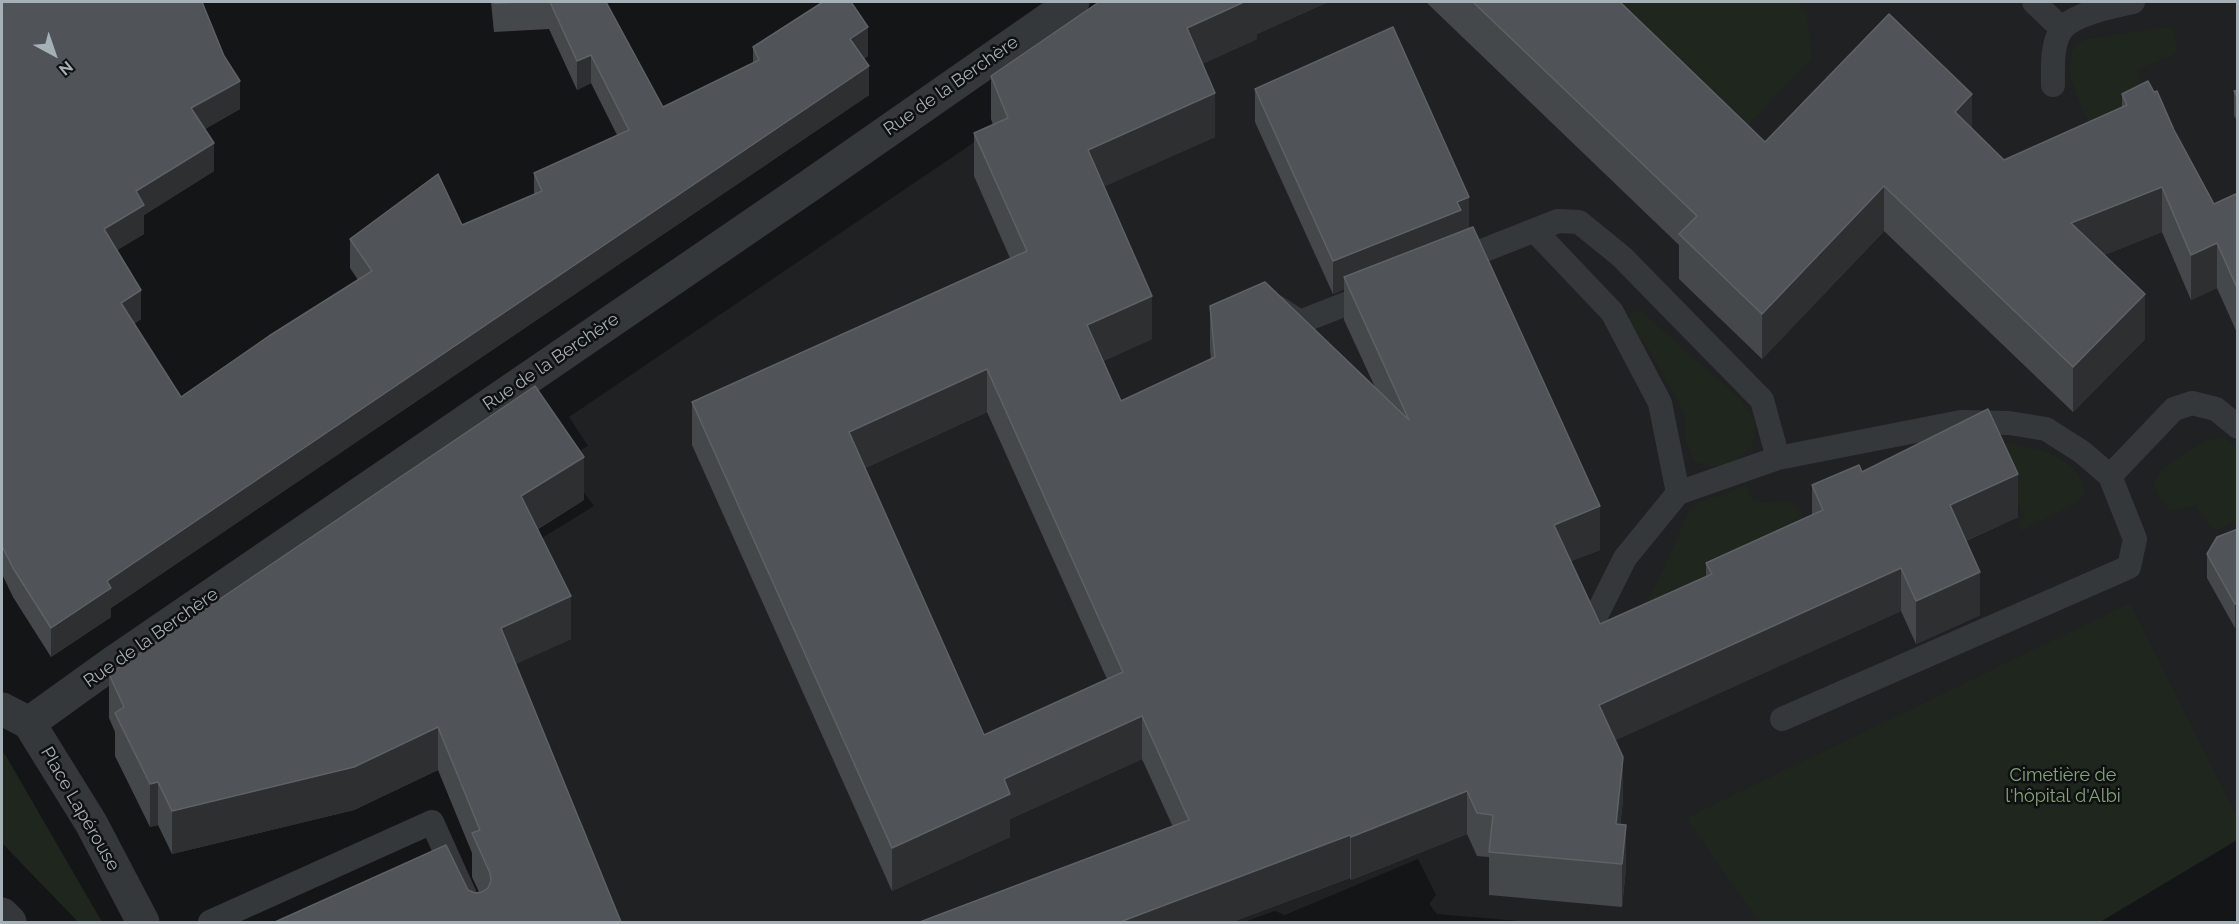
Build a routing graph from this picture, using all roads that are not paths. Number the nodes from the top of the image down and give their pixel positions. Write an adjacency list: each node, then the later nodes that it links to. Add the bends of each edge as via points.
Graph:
1 (1073, 2): 15 (street, Rue de la Berchère, via 118,659)
2 (2034, 2): 4 (lane)
3 (2133, 2): 4 (lane, via 2084,16)
4 (2062, 29): 5 (lane, via 2054,52)
5 (2053, 85)
6 (1535, 231): 7 (lane); 11 (lane, via 1558,221 1579,222 1622,257 1762,400); 13 (lane, via 1612,312 1660,403)
7 (1428, 272)
8 (1396, 284): 9 (lane, via 1300,322)
9 (1265, 300)
10 (2238, 427): 12 (lane, via 2208,407 2192,403 2174,409)
11 (1778, 458): 12 (lane, via 1961,422 2009,423 2046,429); 13 (lane)
12 (2110, 476): 16 (lane, via 2134,539 2129,567)
13 (1678, 493): 14 (lane, via 1625,558)
14 (1596, 616)
15 (16, 716): 19 (street, Place Lapérouse, via 91,823)
16 (1782, 719)
17 (2, 914): 18 (street)
18 (10, 922)
19 (143, 922)
20 (210, 922): 21 (lane, via 432,822)
21 (477, 922)

